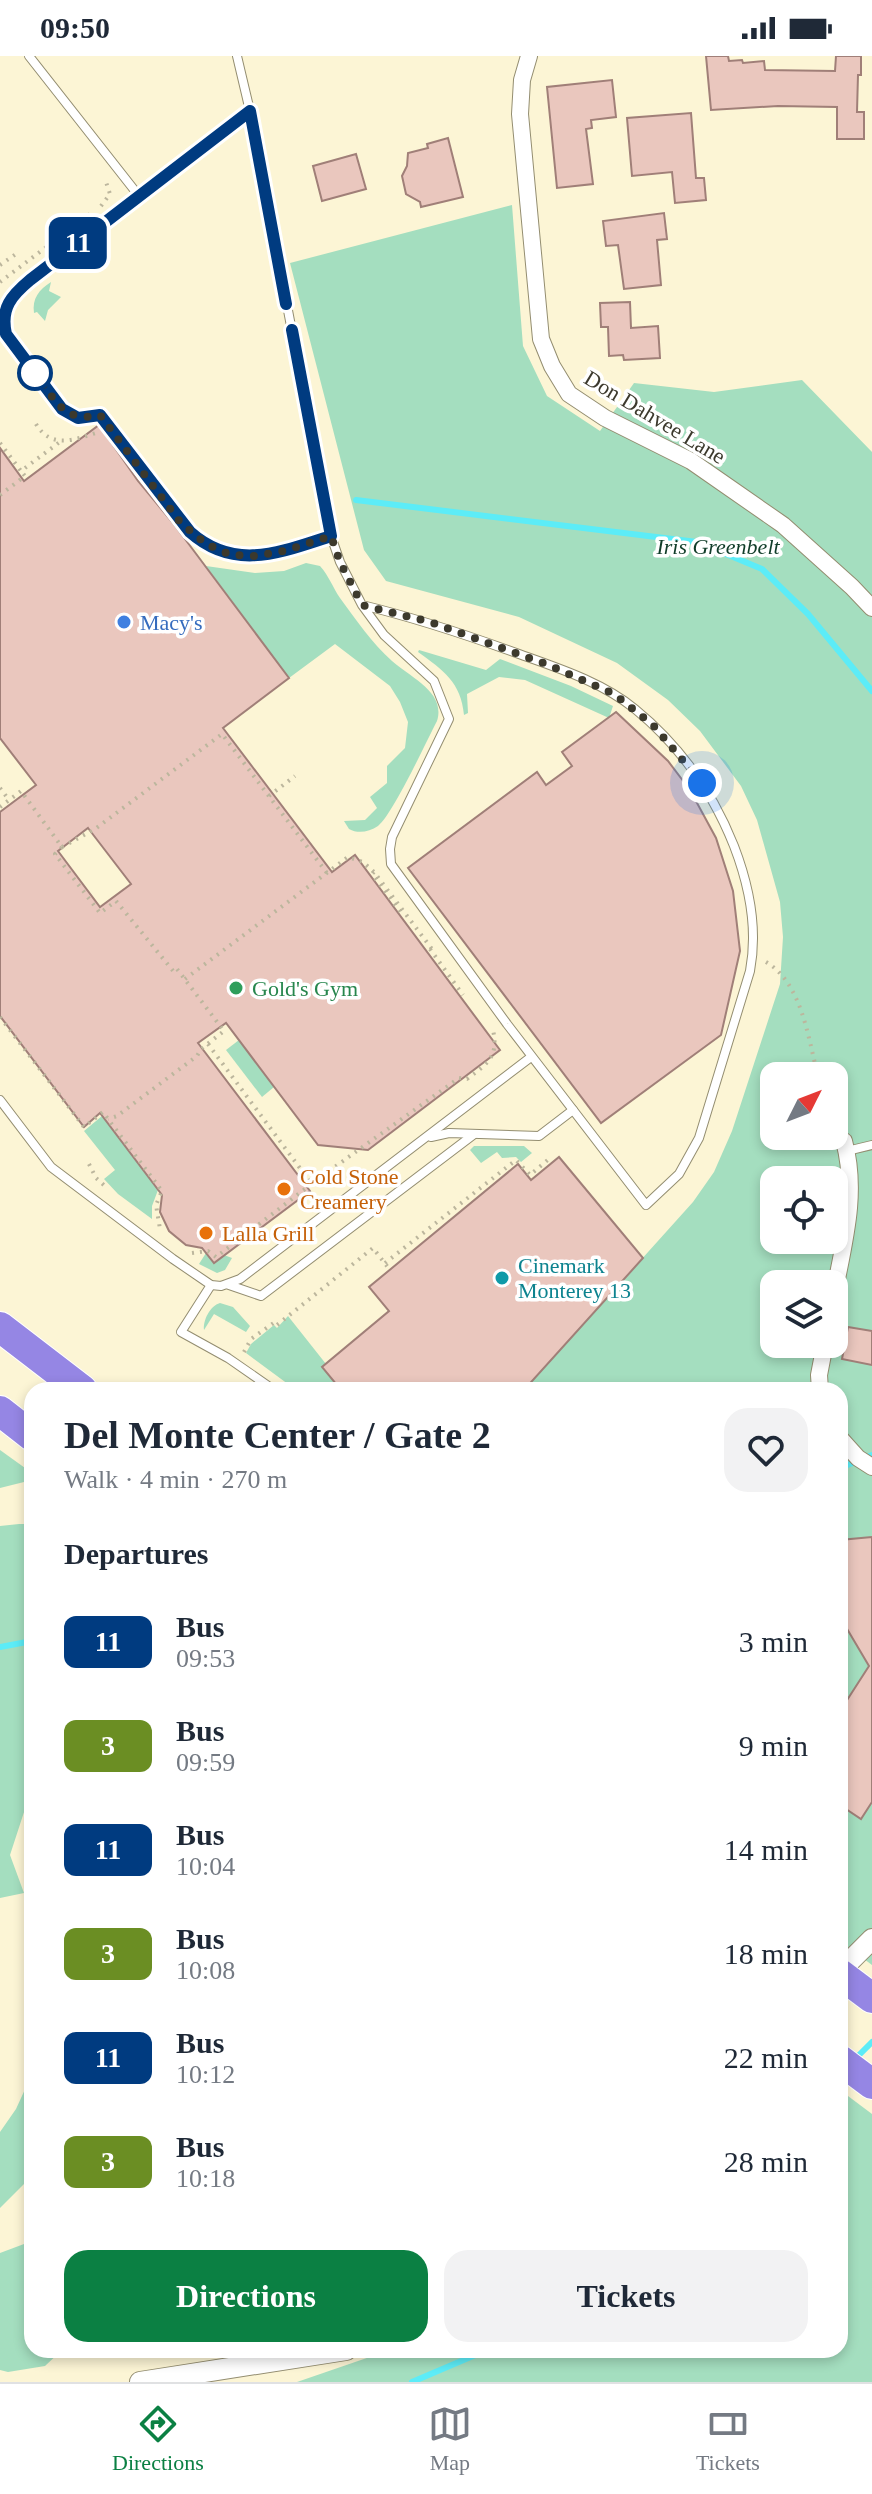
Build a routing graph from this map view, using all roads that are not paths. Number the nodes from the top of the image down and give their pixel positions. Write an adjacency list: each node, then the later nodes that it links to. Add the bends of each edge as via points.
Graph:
1 (29, 56): 5 (lane)
2 (237, 56): 4 (lane)
3 (529, 56): 8 (street, Don Dahvee Lane, via 520,114 541,339 569,394 691,461 783,525)
4 (250, 111): 5 (lane); 6 (lane)
5 (139, 196): 6 (lane, via 12,296 3,319 6,334 62,409 78,418 100,415 180,522 206,544 231,555 256,556)
6 (331, 536): 7 (lane)
7 (362, 605): 9 (lane, via 384,635 434,681 449,719 392,837 391,864); 11 (lane, via 430,622 614,694 686,762 727,828 752,913 753,957 699,1138 679,1174 646,1205)
8 (872, 608)
9 (531, 1057): 11 (lane); 13 (lane)
10 (0, 1100): 18 (lane, via 51,1167)
11 (573, 1110): 12 (lane, via 539,1136)
12 (473, 1135): 13 (lane); 19 (lane, via 261,1296)
13 (426, 1138): 19 (lane)
14 (872, 1145): 15 (lane)
15 (848, 1146)
16 (845, 1150): 17 (street, via 852,1203)
17 (839, 1270)
18 (211, 1285): 19 (lane); 23 (lane, via 181,1332)
19 (228, 1285)
20 (0, 1327): 22 (highway)
21 (822, 1358): 24 (street)
22 (72, 1382)
23 (263, 1382)
24 (819, 1382)
25 (0, 1411): 26 (highway)
26 (24, 1430)
27 (848, 1447): 28 (street)
28 (872, 1467)
29 (872, 1939): 30 (street)
30 (848, 1964)
31 (848, 1978): 32 (highway)
32 (872, 1998)
33 (294, 2358): 34 (street)
34 (140, 2382)

